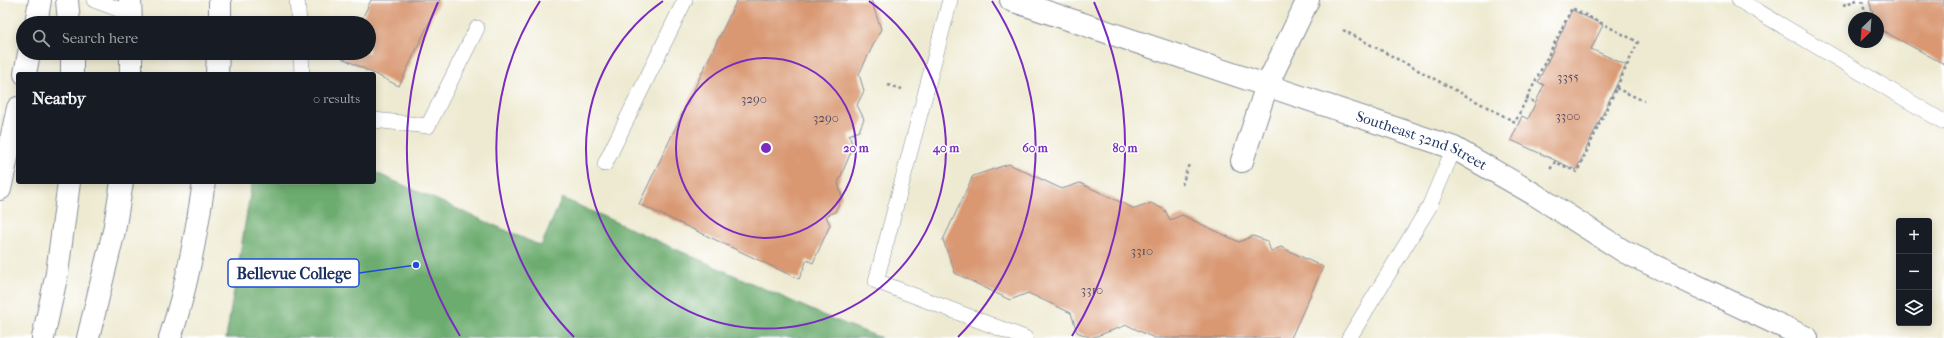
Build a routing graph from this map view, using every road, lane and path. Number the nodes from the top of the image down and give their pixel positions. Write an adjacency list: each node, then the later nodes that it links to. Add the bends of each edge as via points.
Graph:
1 (40, 0): 16 (main road)
2 (67, 0): 17 (main road)
3 (94, 0): 14 (lane)
4 (220, 0): 18 (main road)
5 (297, 0): 19 (lane)
6 (685, 0): 44 (lane)
7 (950, 0): 56 (lane, via 876,281)
8 (1011, 0): 33 (main road, Southeast 32nd Street)
9 (1308, 0): 33 (main road)
10 (1739, 0): 41 (lane)
11 (1857, 0): 13 (path)
12 (1862, 0): 15 (path)
13 (1843, 5)
14 (130, 12)
15 (1865, 12)
16 (37, 16)
17 (68, 16)
18 (220, 16)
19 (298, 16)
20 (477, 28): 40 (lane, via 428,126)
21 (1343, 30): 36 (path, via 1515,122)
22 (28, 60): 27 (main road)
23 (72, 60): 28 (main road)
24 (131, 60): 29 (main road)
25 (217, 60): 30 (main road)
26 (301, 60): 31 (lane)
27 (25, 72)
28 (72, 72)
29 (130, 72)
30 (216, 72)
31 (302, 72)
32 (888, 85): 35 (path)
33 (1267, 85): 42 (main road, Southeast 32nd Street); 43 (main road)
34 (1616, 88): 36 (path, via 1638,42 1572,8); 37 (path); 46 (path, via 1576,172 1555,162)
35 (909, 91)
36 (1526, 98): 38 (path)
37 (1644, 101)
38 (1536, 103)
39 (16, 117): 51 (main road)
40 (376, 120)
41 (1944, 122)
42 (1454, 148): 52 (main road, Southeast 32nd Street, via 1534,194 1625,252); 57 (lane, via 1429,206)
43 (1242, 161)
44 (605, 164)
45 (1190, 164): 50 (path)
46 (1546, 177)
47 (69, 184): 53 (main road, via 54,287)
48 (122, 184): 54 (main road, via 114,231)
49 (204, 184): 55 (main road, via 180,308)
50 (1182, 185)
51 (0, 189)
52 (1793, 335)
53 (42, 338)
54 (88, 338)
55 (170, 338)
56 (1025, 338)
57 (1350, 338)

